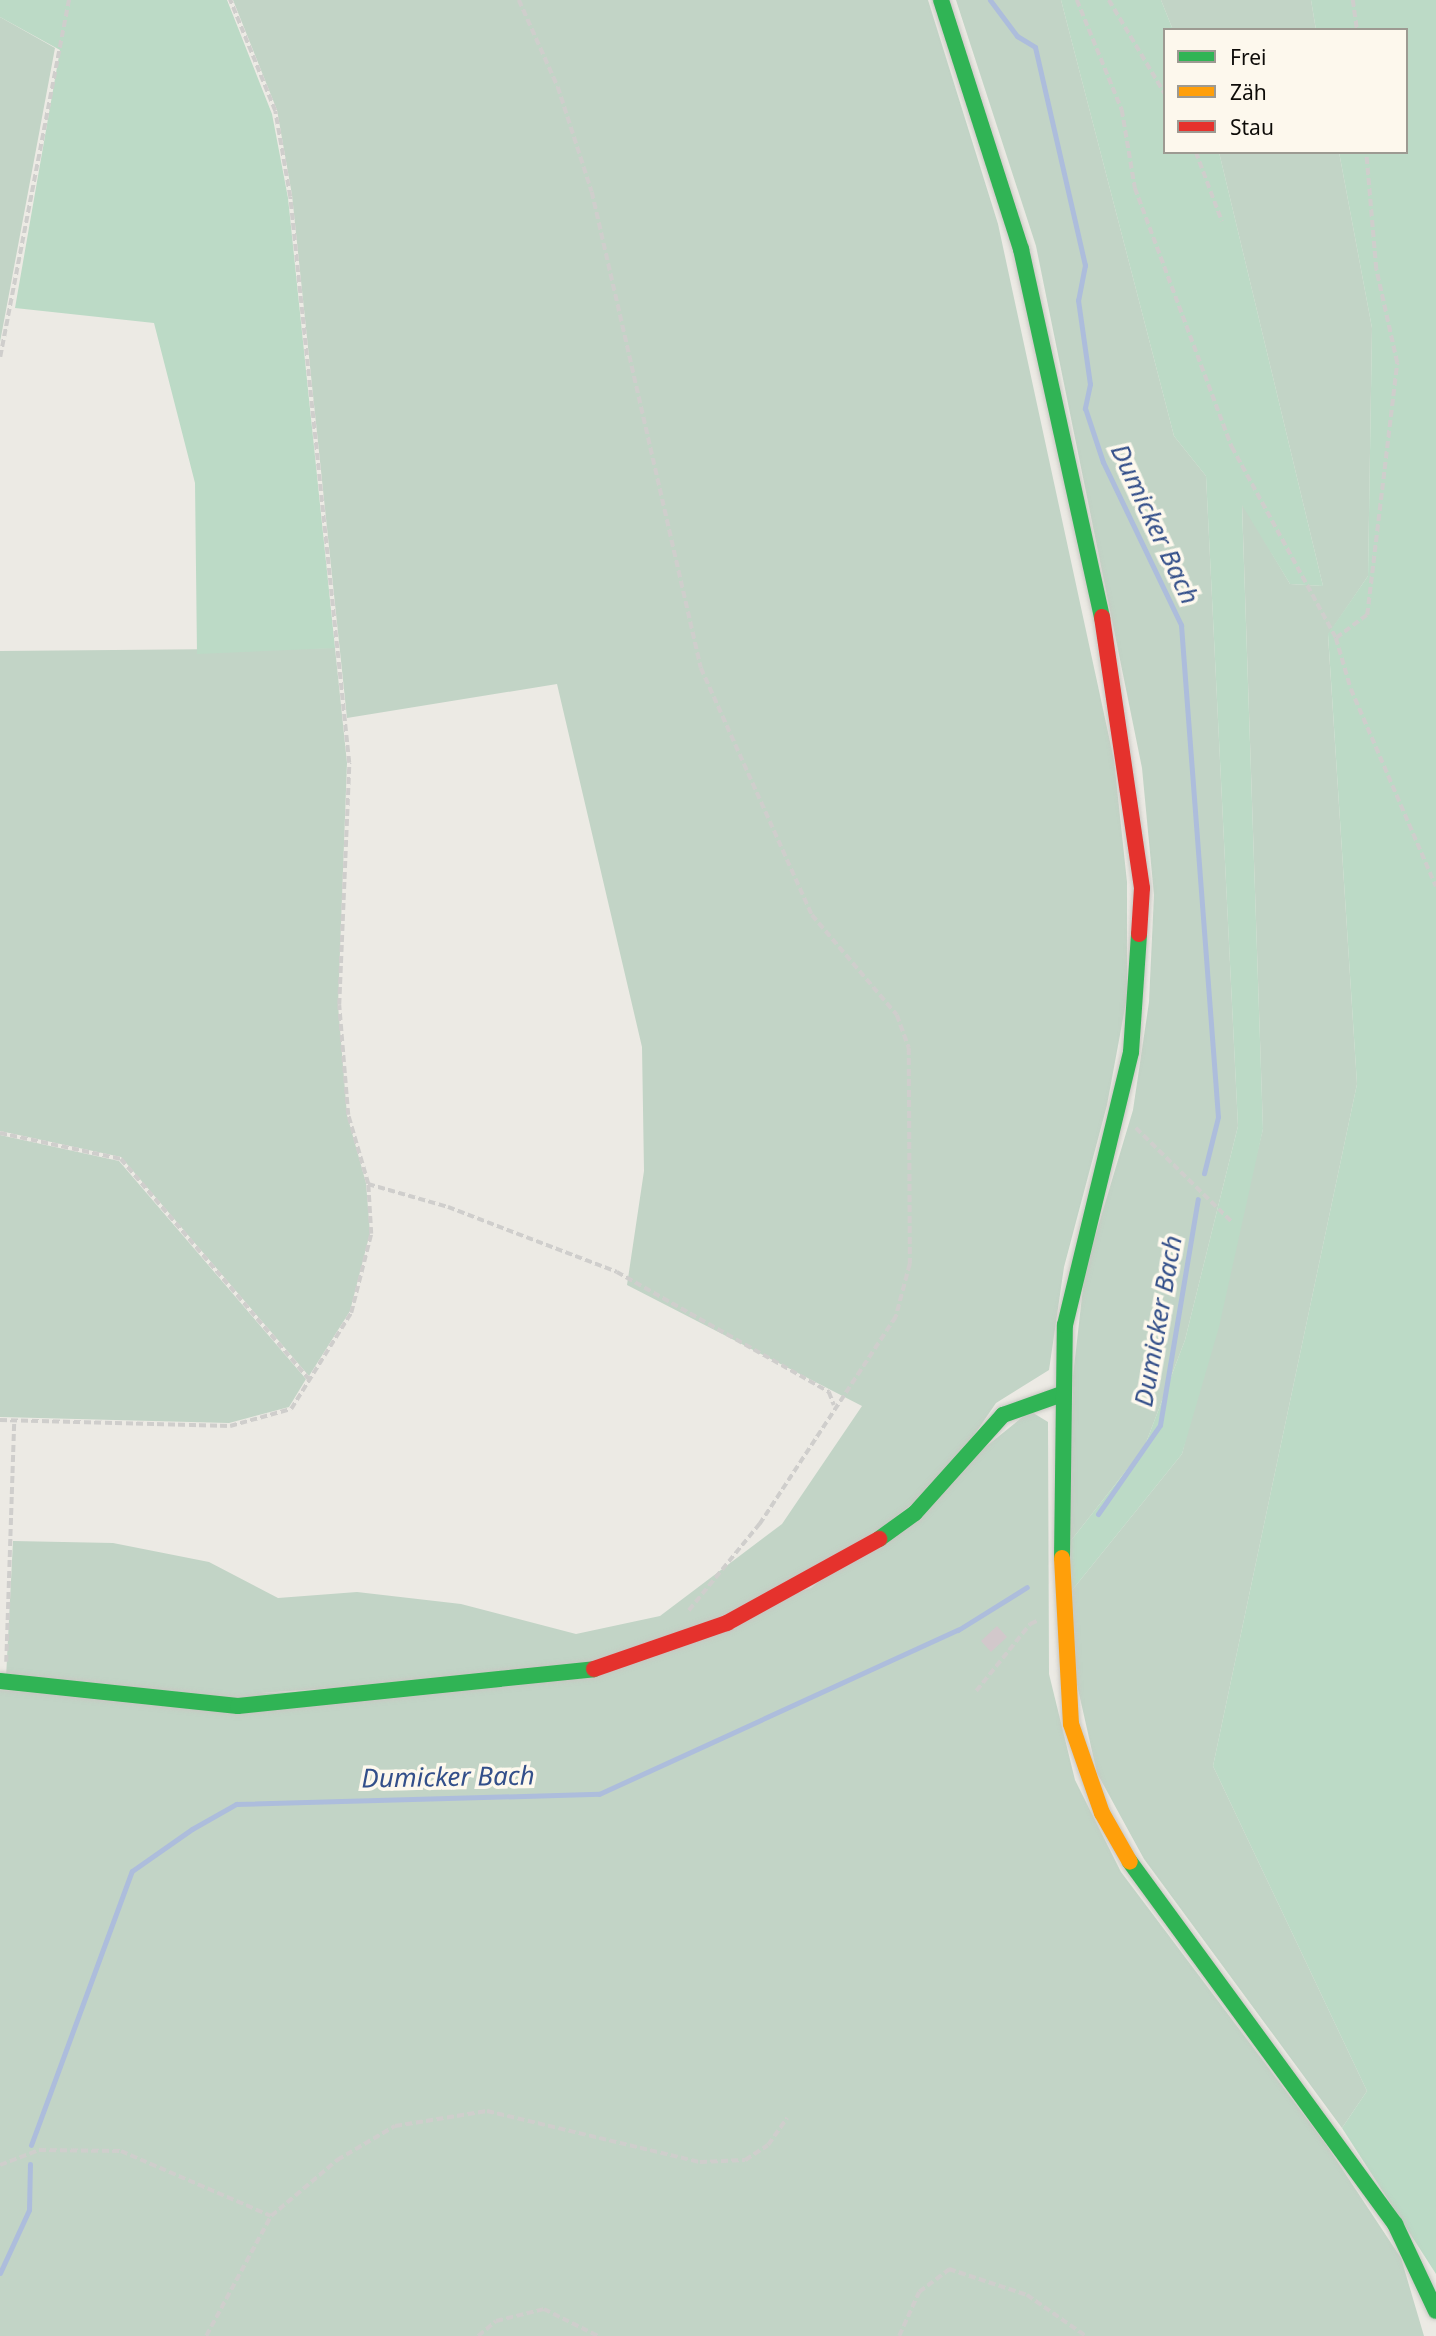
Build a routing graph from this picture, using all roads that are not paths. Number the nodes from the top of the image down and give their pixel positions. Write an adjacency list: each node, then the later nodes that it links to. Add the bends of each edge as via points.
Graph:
1 (941, 0): 2 (street, via 1021,249 1130,771 1142,935 1119,1112 1076,1266)
2 (1062, 1394): 3 (street, via 1003,1415 915,1513 853,1558 684,1640 578,1675 299,1705 206,1705); 4 (street, via 1061,1613 1071,1724 1102,1813 1151,1894 1395,2224)
3 (2, 1681)
4 (1436, 2311)

